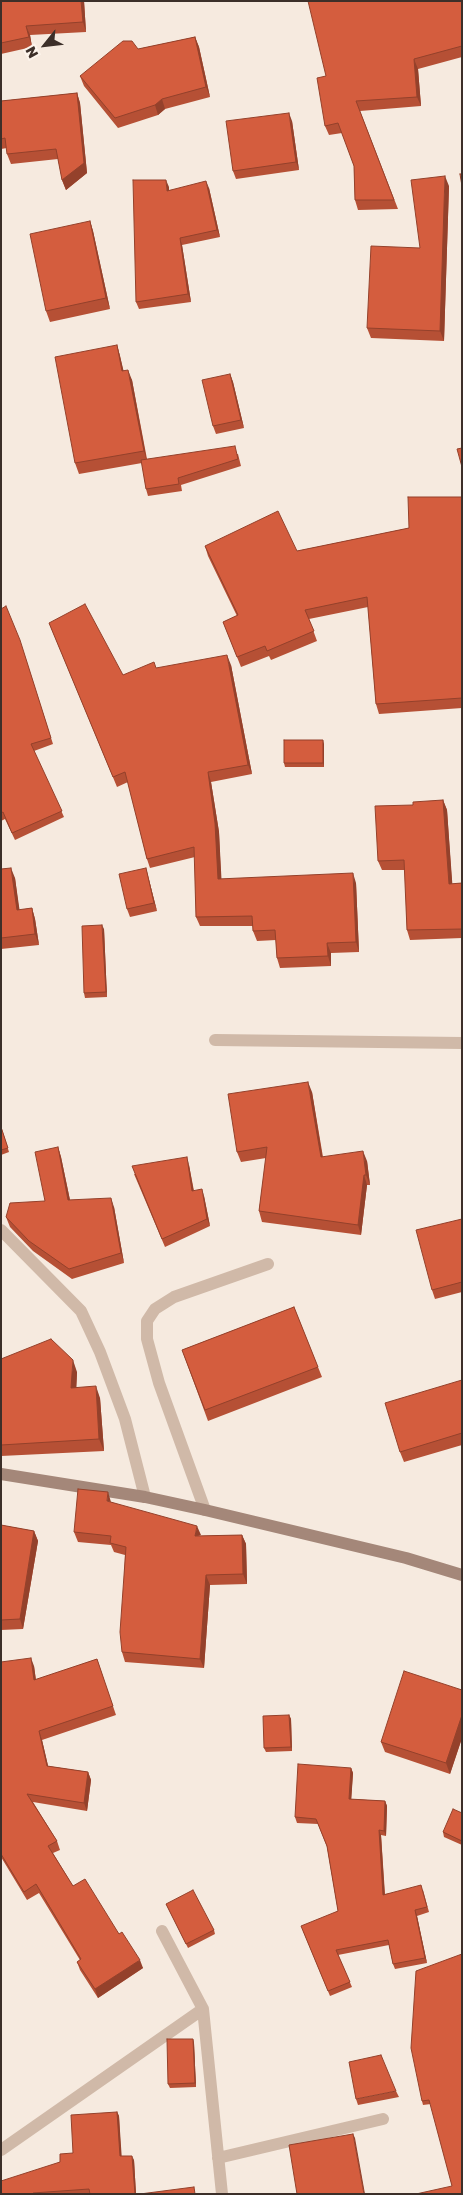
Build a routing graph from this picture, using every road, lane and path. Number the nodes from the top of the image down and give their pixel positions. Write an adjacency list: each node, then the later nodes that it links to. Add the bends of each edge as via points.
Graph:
1 (216, 1040): 2 (street)
2 (462, 1043)
3 (1, 1230): 6 (street, via 80,1310 100,1352 125,1420)
4 (268, 1264): 7 (street, via 174,1296 155,1309 147,1321 147,1339 159,1383)
5 (1, 1474): 6 (main road)
6 (145, 1497): 7 (main road)
7 (205, 1510): 8 (main road, via 406,1558)
8 (462, 1575)
9 (162, 1931): 10 (street)
10 (203, 2010): 12 (street); 13 (street)
11 (383, 2119): 13 (street)
12 (1, 2150)
13 (218, 2158): 14 (street)
14 (222, 2194)

